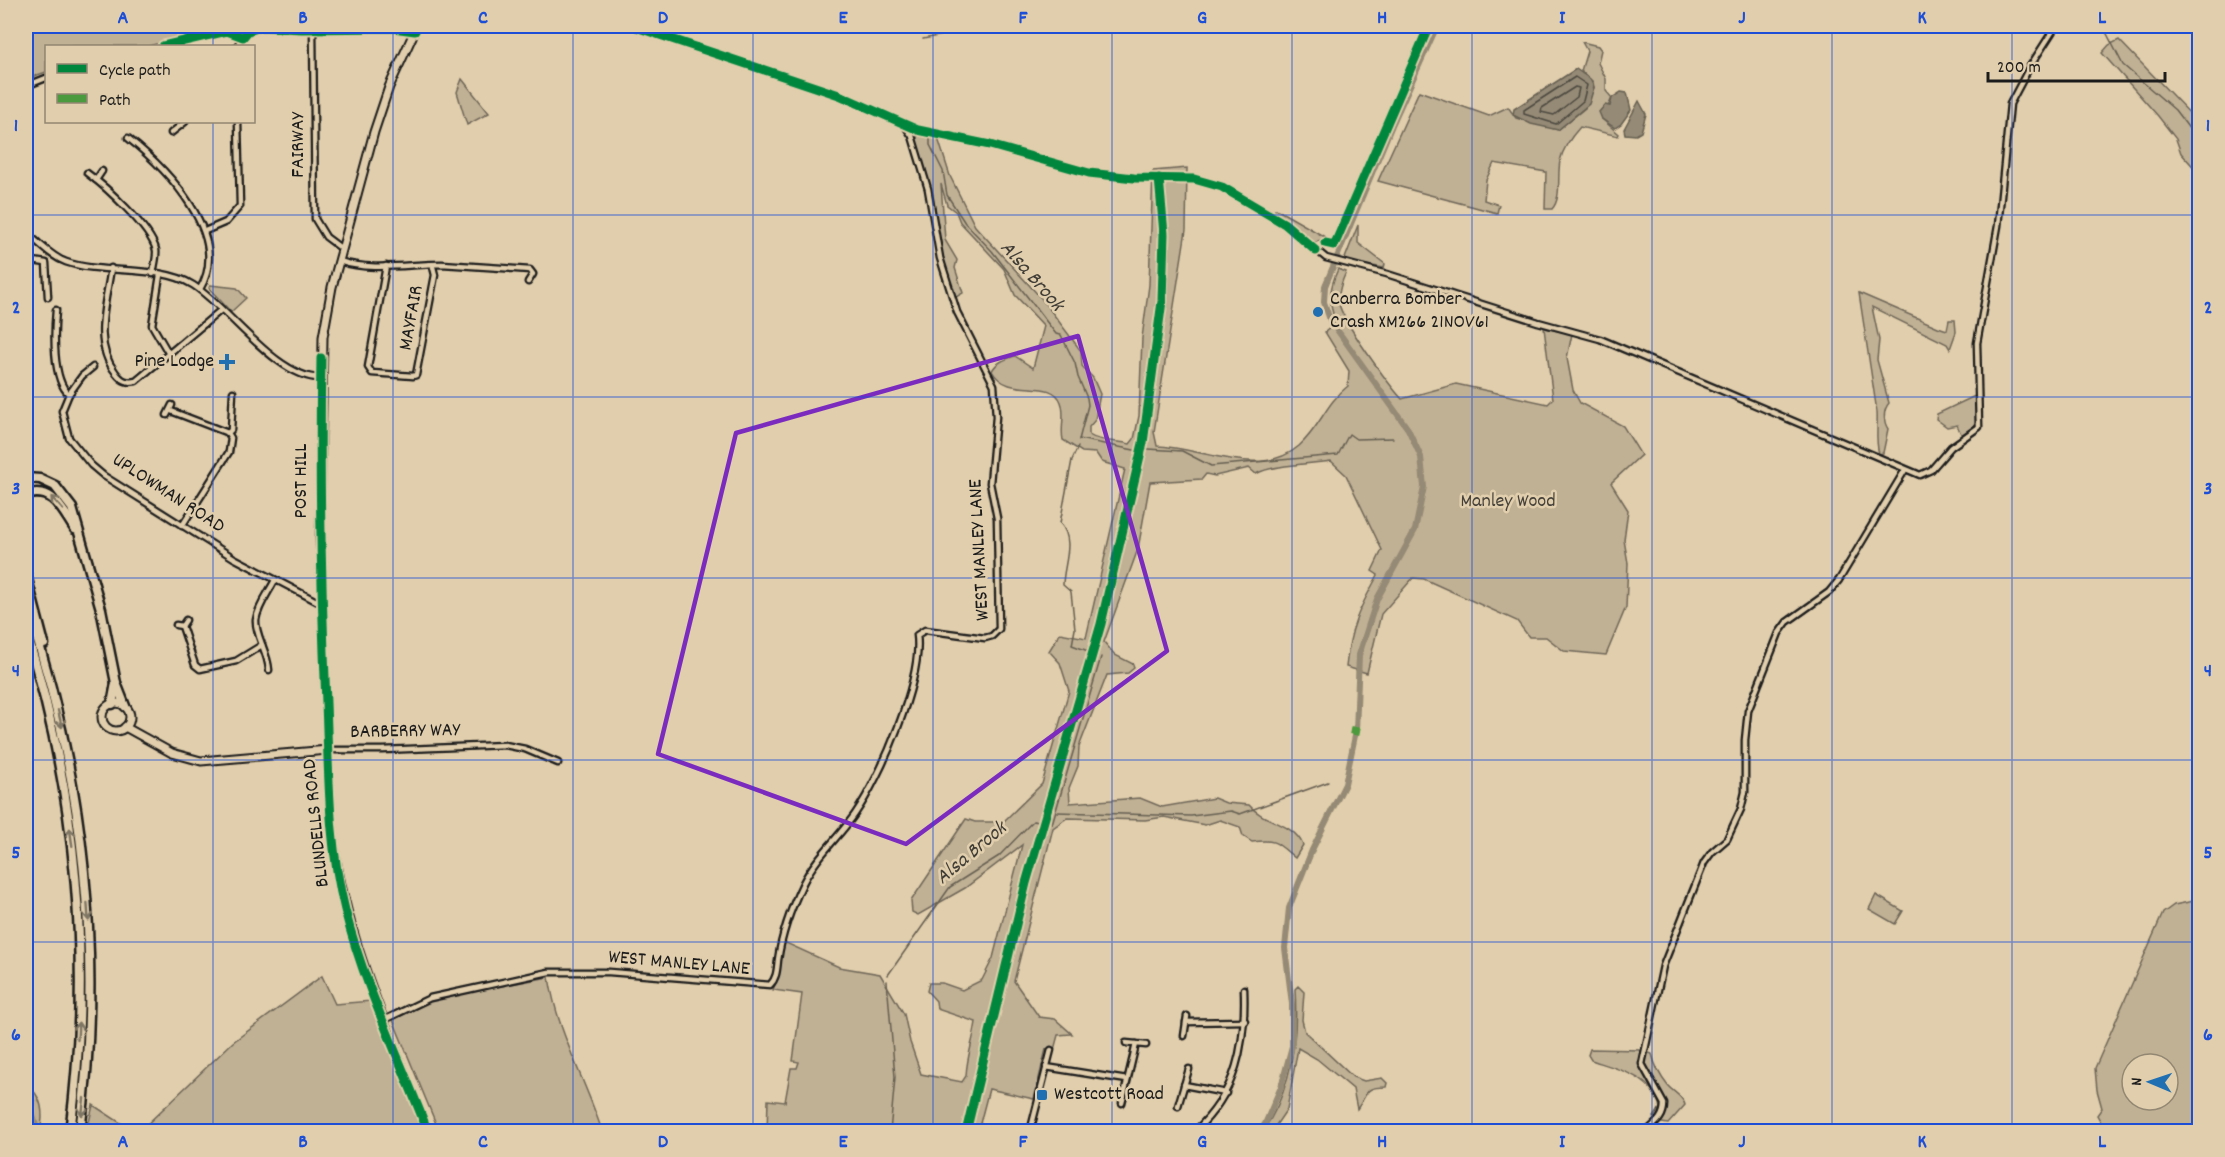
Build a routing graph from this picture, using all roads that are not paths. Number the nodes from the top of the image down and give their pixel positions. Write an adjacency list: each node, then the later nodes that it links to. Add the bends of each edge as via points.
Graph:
1 (633, 26): 12 (street, via 839,95)
2 (2056, 26): 44 (street, via 2010,104 1998,226 1977,343 1979,427 1951,447 1926,474)
3 (416, 28): 4 (street); 24 (street, POST HILL, via 380,111)
4 (313, 29): 5 (street, via 261,27); 24 (street, FAIRWAY, via 315,219 326,237)
5 (243, 37): 6 (street, via 227,31); 7 (street)
6 (167, 45)
7 (238, 45)
8 (45, 78): 9 (street)
9 (26, 86)
10 (184, 123): 14 (street)
11 (238, 123): 22 (street, via 240,206 226,222)
12 (903, 123): 13 (street); 15 (street, WEST MANLEY LANE)
13 (918, 130): 15 (street); 44 (street, via 1109,177 1183,178 1222,187 1285,224 1326,258 1600,339)
14 (171, 133)
15 (912, 136): 68 (street, WEST MANLEY LANE, via 940,258 957,312 994,385 995,435 990,483 997,518 999,629 986,638 925,630 917,635 917,661 910,690 884,759 865,800 804,882 785,922 777,975 770,985 609,972 549,972 430,998)
16 (129, 138): 18 (street)
17 (143, 138): 18 (street)
18 (137, 145): 22 (street, via 190,204)
19 (102, 171): 21 (street)
20 (87, 173): 21 (street)
21 (96, 180): 30 (street, via 117,198 156,249)
22 (205, 231): 33 (street, via 208,260)
23 (26, 232): 29 (street, via 64,262)
24 (342, 249): 26 (street, POST HILL)
25 (26, 260): 34 (street, via 46,263)
26 (339, 261): 27 (street, MAYFAIR); 39 (street, POST HILL, via 326,313)
27 (386, 266): 28 (street, MAYFAIR); 28 (street, MAYFAIR, via 368,368 372,373 413,376 417,375 435,275)
28 (433, 267): 32 (street, via 442,264 531,270)
29 (111, 268): 30 (street); 37 (street, via 102,330 102,348 108,363 120,379 136,381)
30 (153, 274): 31 (street)
31 (160, 276): 33 (street, via 179,279); 37 (street, via 152,325)
32 (528, 282)
33 (200, 289): 36 (street)
34 (48, 297)
35 (56, 310): 41 (street, via 59,382)
36 (221, 310): 37 (street); 39 (street, via 263,350 308,378)
37 (169, 354)
38 (93, 367): 41 (street)
39 (321, 378): 52 (street, POST HILL)
40 (233, 392): 43 (street, via 236,403)
41 (69, 394): 47 (street, UPLOWMAN ROAD, via 62,411 64,425 78,450 104,476)
42 (170, 410): 43 (street)
43 (228, 433): 47 (street, via 231,445 227,459)
44 (1905, 470): 88 (street, via 1839,580 1829,592 1787,622 1769,656 1748,711 1741,809 1727,839 1704,864 1663,966 1642,1064 1664,1110 1659,1121)
45 (26, 478): 48 (highway, via 45,480 63,493 72,508)
46 (26, 495): 48 (highway, one-way to 46, via 53,498 41,493)
47 (182, 526): 50 (street, UPLOWMAN ROAD)
48 (77, 532): 58 (highway, via 101,609)
49 (26, 575): 57 (highway, via 39,619)
50 (275, 580): 52 (street, UPLOWMAN ROAD); 55 (street, via 257,617)
51 (26, 603): 57 (highway)
52 (322, 604): 64 (street, BLUNDELLS ROAD)
53 (186, 620): 55 (street, via 179,626 200,669 236,661)
54 (26, 632): 83 (highway, one-way to 54, via 80,983 73,856 48,711)
55 (262, 645): 56 (street)
56 (269, 670)
57 (50, 682): 84 (highway, one-way to 84, via 77,804 89,926 89,1032)
58 (116, 683): 59 (highway); 60 (highway)
59 (112, 704): 60 (street); 62 (street, via 104,711 104,722 112,730)
60 (125, 706): 61 (street)
61 (130, 716): 62 (street); 63 (street, BARBERRY WAY)
62 (125, 727): 63 (street, BARBERRY WAY)
63 (147, 738): 64 (street, BARBERRY WAY, via 172,753 201,761)
64 (328, 750): 65 (street, BARBERRY WAY, via 505,745); 68 (street, BLUNDELLS ROAD, via 332,837 343,902)
65 (558, 763)
66 (1244, 989): 69 (street)
67 (1186, 1016): 70 (street)
68 (384, 1020): 85 (street, BLUNDELLS ROAD)
69 (1245, 1021): 70 (street); 80 (street, via 1240,1057)
70 (1186, 1022): 71 (street)
71 (1184, 1036)
72 (1126, 1042): 73 (street)
73 (1136, 1044): 74 (street); 78 (street)
74 (1146, 1045)
75 (1051, 1050): 76 (street)
76 (1046, 1067): 78 (street); 86 (street)
77 (1189, 1069): 79 (street)
78 (1127, 1080): 81 (street)
79 (1184, 1085): 80 (street); 82 (street)
80 (1226, 1093): 87 (street)
81 (1122, 1103)
82 (1178, 1106)
83 (70, 1131)
84 (80, 1131)
85 (428, 1131)
86 (1030, 1131)
87 (1194, 1131)
88 (1646, 1131)

